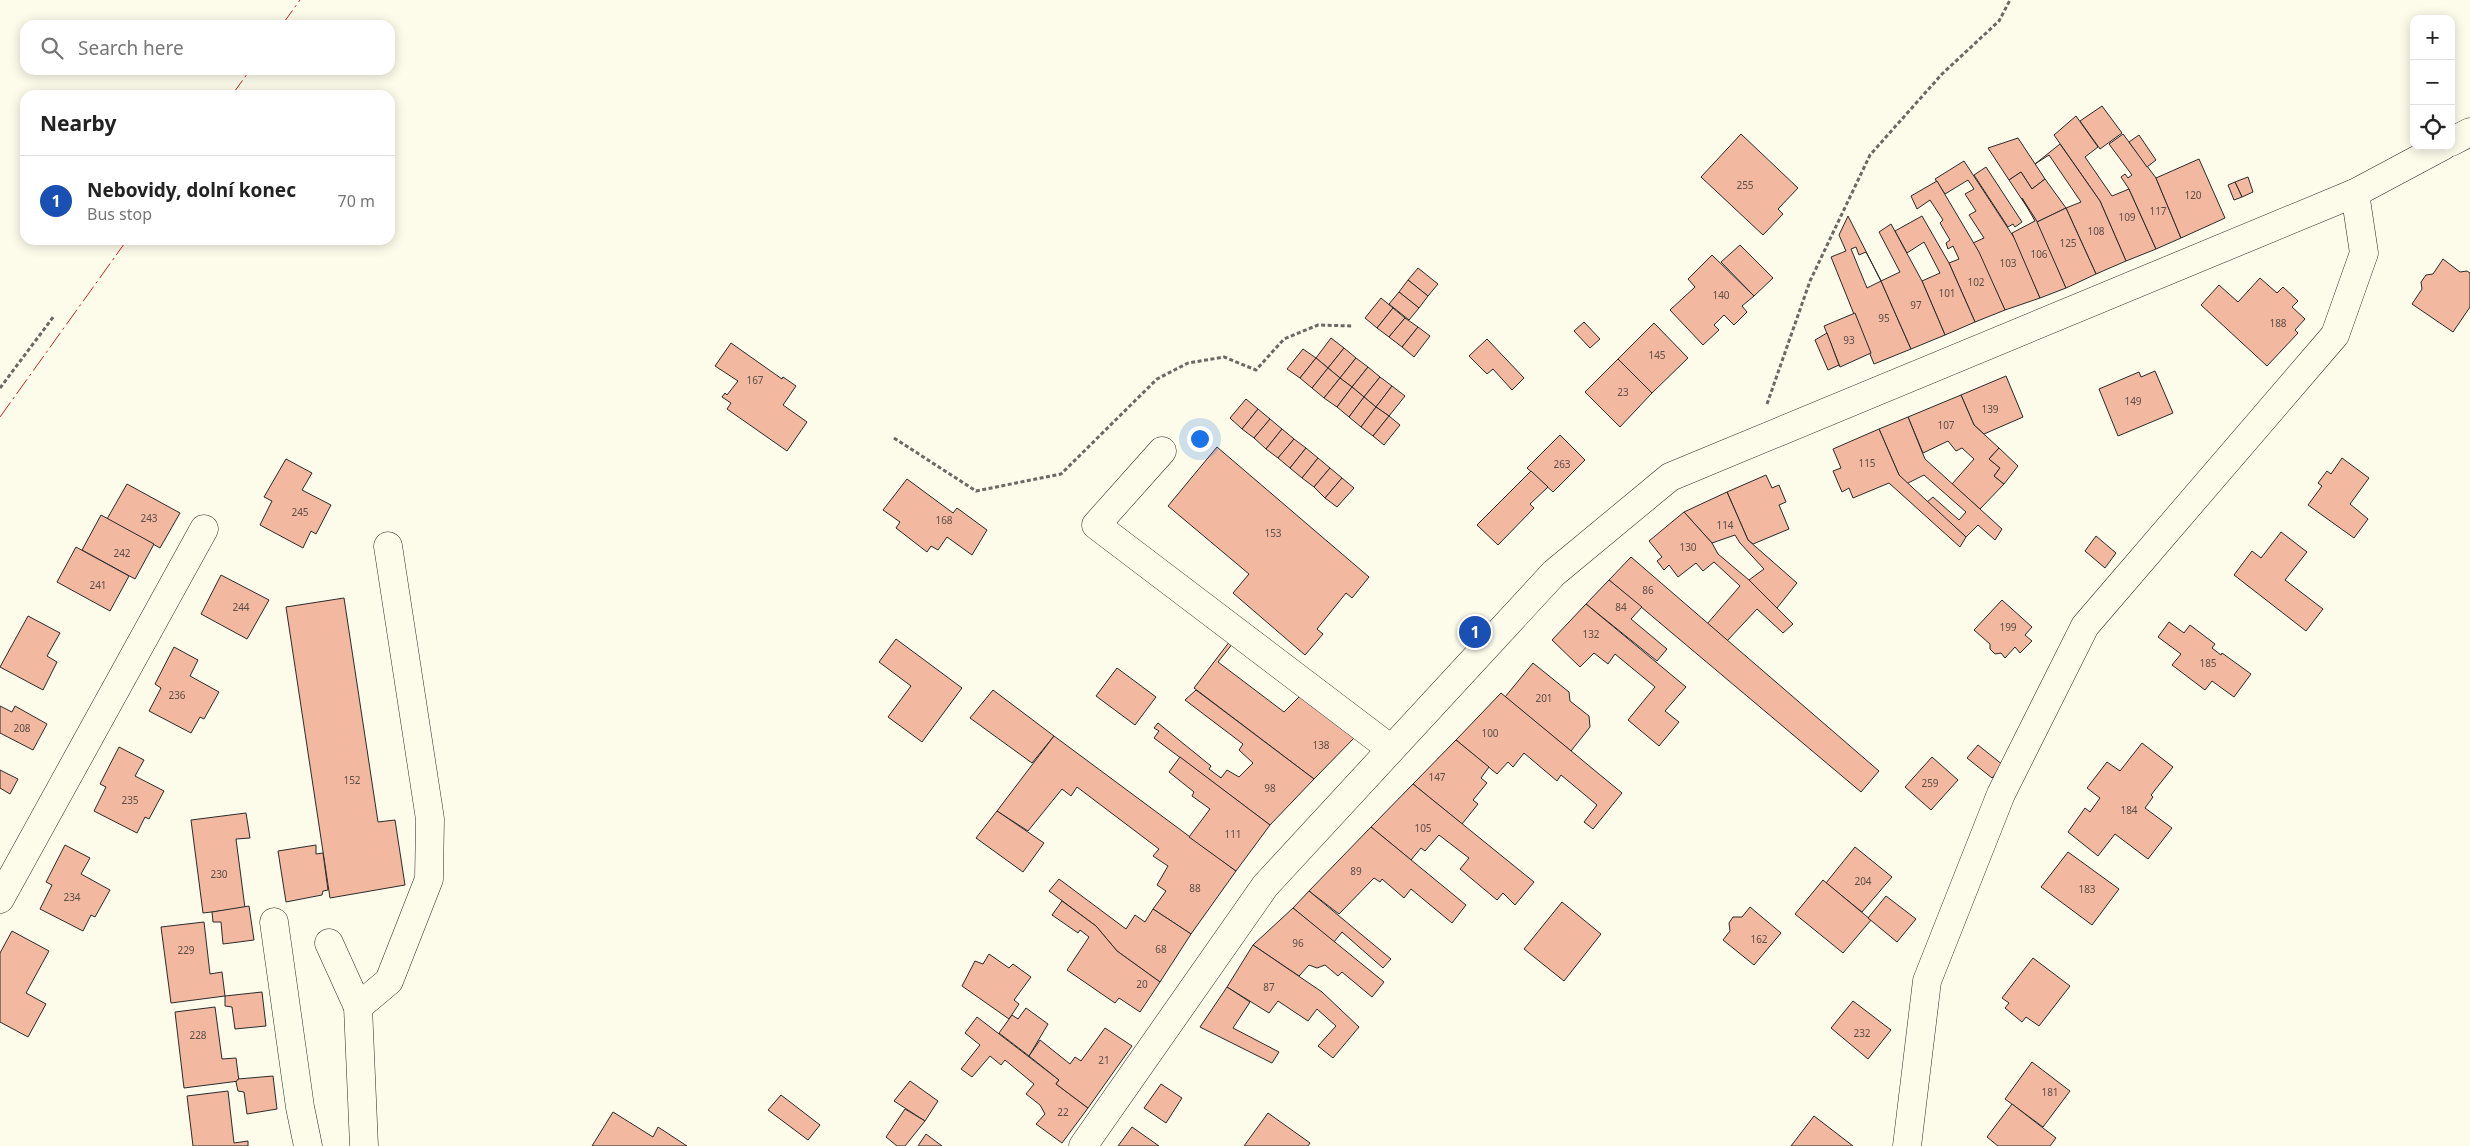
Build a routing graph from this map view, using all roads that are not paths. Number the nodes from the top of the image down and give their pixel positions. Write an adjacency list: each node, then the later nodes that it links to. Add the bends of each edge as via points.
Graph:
1 (2470, 132): 2 (street)
2 (2455, 140)
3 (2435, 150): 4 (street)
4 (2354, 193): 8 (street, via 1670,477 1554,573); 16 (street, via 2364,253 2335,335 2085,626 2001,794 1927,981)
5 (1162, 452): 8 (street, via 1096,525)
6 (204, 529): 9 (street)
7 (388, 546): 12 (street, via 430,819 429,879 389,981)
8 (1391, 750): 15 (street, via 1266,886)
9 (0, 900)
10 (274, 922): 13 (street)
11 (329, 943): 12 (street)
12 (358, 1007): 14 (street)
13 (308, 1146)
14 (364, 1146)
15 (1082, 1146)
16 (1906, 1146)

